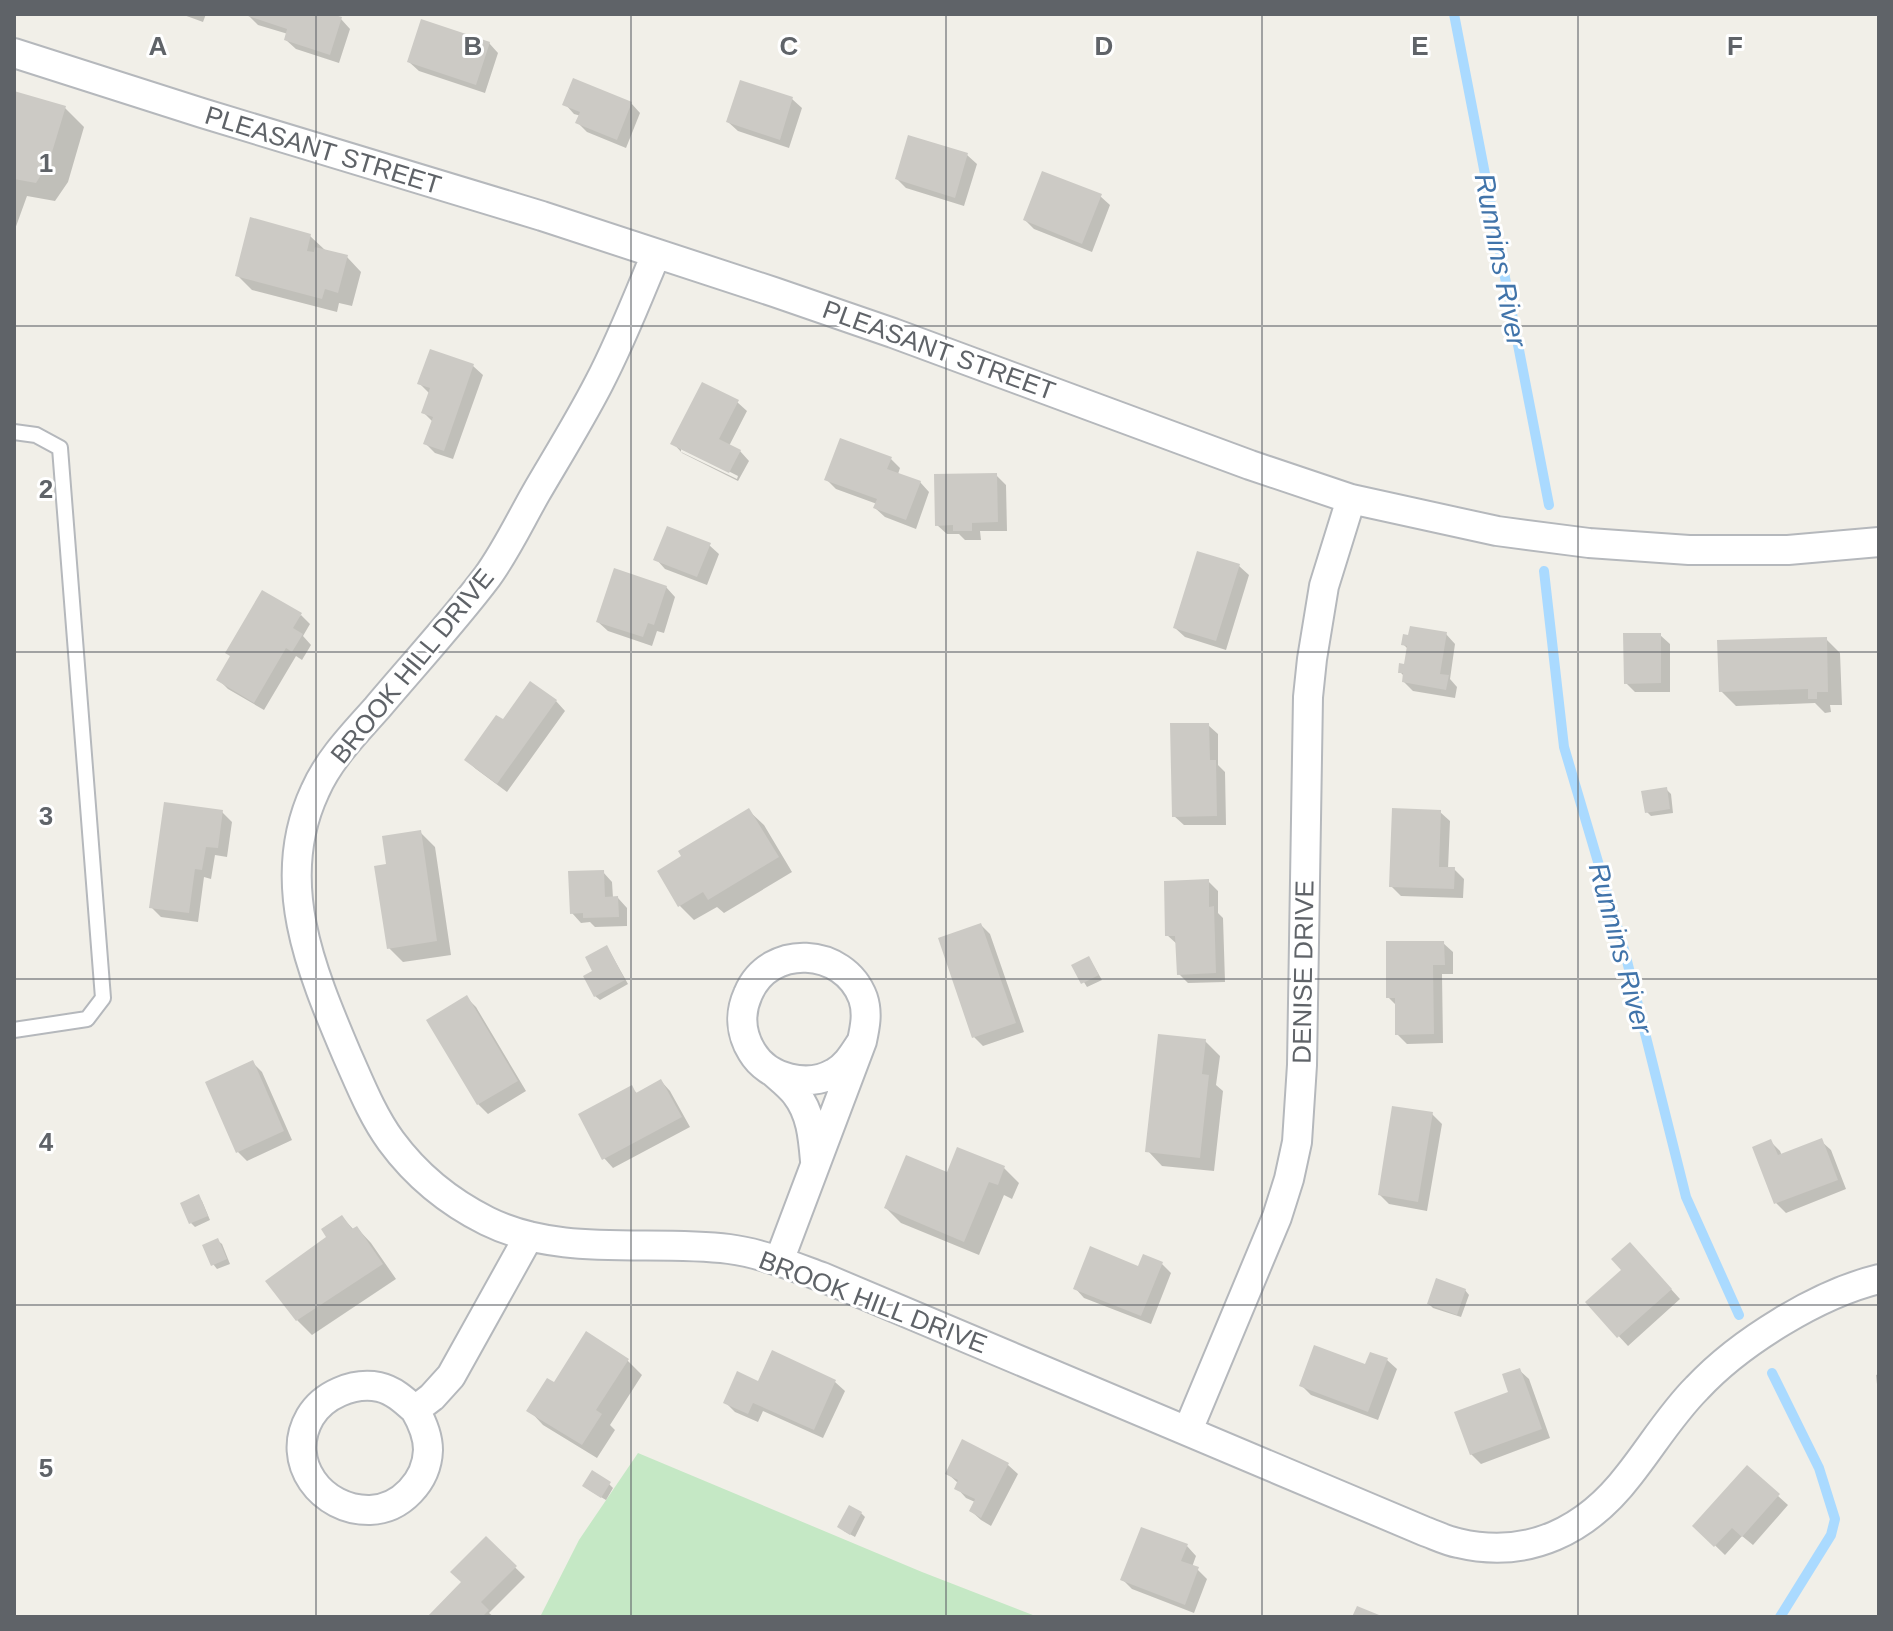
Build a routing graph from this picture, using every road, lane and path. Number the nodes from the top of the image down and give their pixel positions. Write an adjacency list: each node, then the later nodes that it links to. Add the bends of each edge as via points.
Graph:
1 (14, 53): 2 (street, PLEASANT STREET)
2 (656, 254): 4 (street, PLEASANT STREET, via 893,333); 10 (street, BROOK HILL DRIVE, via 598,386 491,572 336,754 315,790 295,867 297,908 318,988 374,1115 414,1169 436,1189 490,1223)
3 (14, 432): 6 (lane, via 36,435 60,448 103,998 87,1019)
4 (1351, 499): 5 (street, PLEASANT STREET, via 1497,531 1589,543 1788,550); 14 (street, DENISE DRIVE, via 1324,586 1308,697 1297,1142 1277,1217)
5 (1879, 542)
6 (14, 1030)
7 (862, 1041): 8 (street, via 851,1059 824,1077 792,1079); 8 (street, via 863,999 852,980 818,958 780,961 751,986 742,1023 756,1058); 9 (street)
8 (772, 1072): 9 (street, via 803,1105)
9 (816, 1163): 11 (street)
10 (529, 1236): 11 (street, BROOK HILL DRIVE, via 574,1244 733,1249); 13 (street, via 451,1376)
11 (779, 1261): 14 (street, BROOK HILL DRIVE)
12 (1879, 1279): 14 (street, BROOK HILL DRIVE, via 1811,1306 1747,1344 1677,1409 1610,1498 1579,1524 1530,1544 1496,1548 1458,1543)
13 (415, 1410): 13 (street, via 380,1387 340,1391 310,1418 303,1437 309,1477 321,1493 347,1508 378,1510 398,1502 414,1488 428,1449)
14 (1188, 1430)

